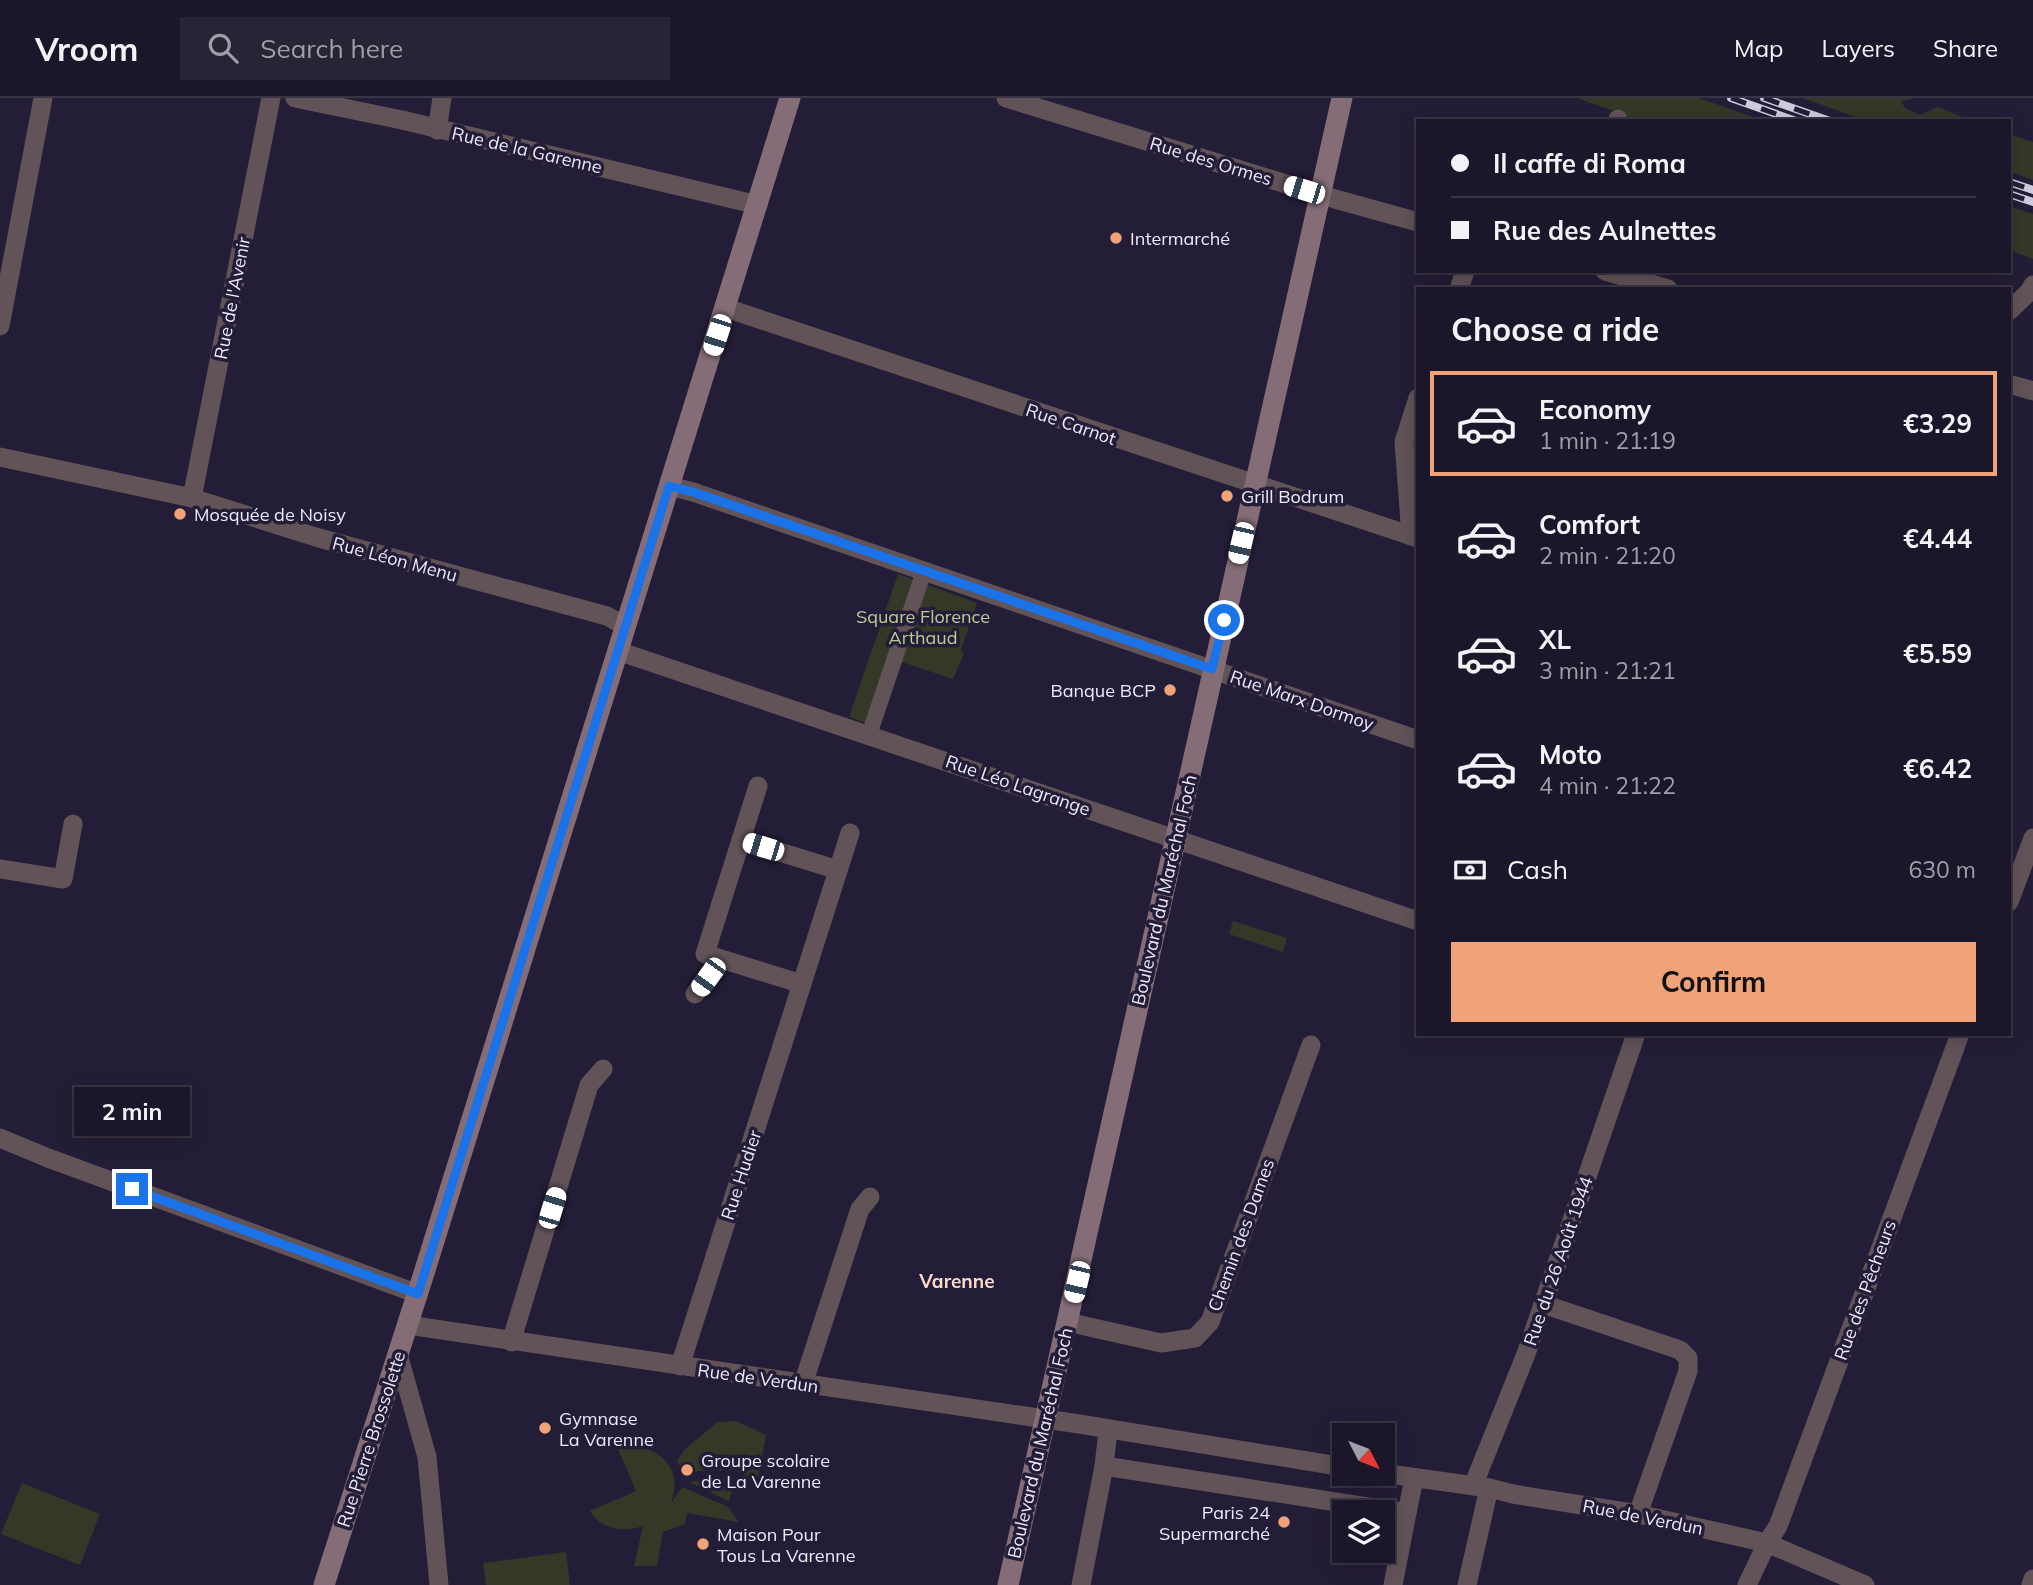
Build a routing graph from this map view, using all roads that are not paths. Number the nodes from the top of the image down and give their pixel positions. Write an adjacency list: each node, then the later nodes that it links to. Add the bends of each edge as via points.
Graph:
1 (43, 98): 17 (street)
2 (271, 98): 24 (street, Rue de l'Avenir)
3 (295, 98): 8 (street, Rue de la Garenne)
4 (442, 98): 8 (street)
5 (790, 98): 10 (main road, Rue Pierre Brossolette)
6 (1006, 98): 9 (street, Rue des Ormes)
7 (1342, 98): 9 (main road, Boulevard du Maréchal Foch)
8 (438, 130): 10 (street, Rue de la Garenne)
9 (1321, 195): 11 (street, Rue des Ormes); 22 (main road, Boulevard du Maréchal Foch)
10 (758, 205): 15 (main road, Rue Pierre Brossolette)
11 (1416, 221)
12 (1612, 273): 14 (street)
13 (2033, 285): 16 (street)
14 (1661, 287)
15 (726, 308): 22 (street, Rue Carnot); 23 (main road, Rue Pierre Brossolette)
16 (2011, 309)
17 (0, 326)
18 (2011, 385): 19 (street)
19 (2033, 391)
20 (1416, 404): 25 (street, via 1404,442)
21 (0, 457): 24 (street, Rue Léon Menu)
22 (1255, 485): 25 (street, Rue Carnot); 29 (main road, Boulevard du Maréchal Foch)
23 (669, 486): 26 (street, Rue Marx Dormoy); 27 (main road, Rue Pierre Brossolette)
24 (192, 498): 27 (street, Rue Léon Menu, via 319,538 607,616)
25 (1414, 537)
26 (924, 570): 29 (street, Rue Marx Dormoy); 30 (street)
27 (625, 626): 28 (main road, Rue Pierre Brossolette)
28 (618, 651): 30 (street, Rue Léo Lagrange); 51 (main road, Rue Pierre Brossolette)
29 (1212, 669): 31 (street, Rue Marx Dormoy); 35 (main road, Boulevard du Maréchal Foch)
30 (869, 735): 35 (street, Rue Léo Lagrange)
31 (1416, 739)
32 (758, 786): 37 (street)
33 (73, 824): 38 (street, via 63,879)
34 (850, 833): 39 (street, Rue Hudier)
35 (1175, 838): 41 (street, Rue Léo Lagrange); 53 (main road, Boulevard du Maréchal Foch)
36 (2033, 838): 40 (street)
37 (741, 840): 39 (street); 42 (street, via 705,954)
38 (0, 869)
39 (838, 870): 43 (street, Rue Hudier)
40 (2011, 897)
41 (1416, 919)
42 (720, 959): 43 (street); 44 (street)
43 (802, 984): 57 (street, Rue Hudier)
44 (695, 994)
45 (1635, 1036): 52 (street, Rue du 26 Août 1944)
46 (1959, 1036): 68 (street, Rue des Pêcheurs, via 1778,1526)
47 (1311, 1045): 53 (street, Chemin des Dames, via 1210,1322 1195,1338 1161,1343)
48 (603, 1069): 55 (street, via 589,1085)
49 (0, 1138): 51 (street)
50 (870, 1196): 58 (street, via 860,1209)
51 (418, 1294): 54 (main road, Rue Pierre Brossolette)
52 (1543, 1304): 65 (street, Rue du 26 Août 1944); 67 (street, via 1680,1350 1688,1358 1688,1371)
53 (1067, 1322): 59 (main road, Boulevard du Maréchal Foch)
54 (408, 1325): 55 (street, Rue de Verdun); 56 (main road, Rue Pierre Brossolette)
55 (511, 1342): 57 (street, Rue de Verdun)
56 (398, 1354): 70 (main road, Rue Pierre Brossolette); 71 (street, via 427,1457)
57 (680, 1366): 58 (street, Rue de Verdun)
58 (803, 1384): 59 (street, Rue de Verdun)
59 (1046, 1419): 60 (street, Rue de Verdun); 72 (main road, Boulevard du Maréchal Foch)
60 (1108, 1430): 61 (street, Rue de Verdun); 62 (street)
61 (1332, 1465)
62 (1104, 1466): 66 (street); 73 (street)
63 (1395, 1475): 64 (street, Rue de Verdun)
64 (1414, 1478): 65 (street, Rue de Verdun); 66 (street)
65 (1481, 1487): 67 (street, Rue de Verdun); 75 (street, Rue du 26 Août 1944)
66 (1406, 1513): 74 (street)
67 (1638, 1514): 68 (street, Rue de Verdun)
68 (1767, 1543): 76 (street, Rue des Pêcheurs); 77 (street, Rue de Verdun)
69 (2033, 1579): 78 (street)
70 (324, 1585)
71 (439, 1585)
72 (1008, 1585)
73 (1081, 1585)
74 (1393, 1585)
75 (1467, 1585)
76 (1747, 1585)
77 (1865, 1585)
78 (2031, 1585)

